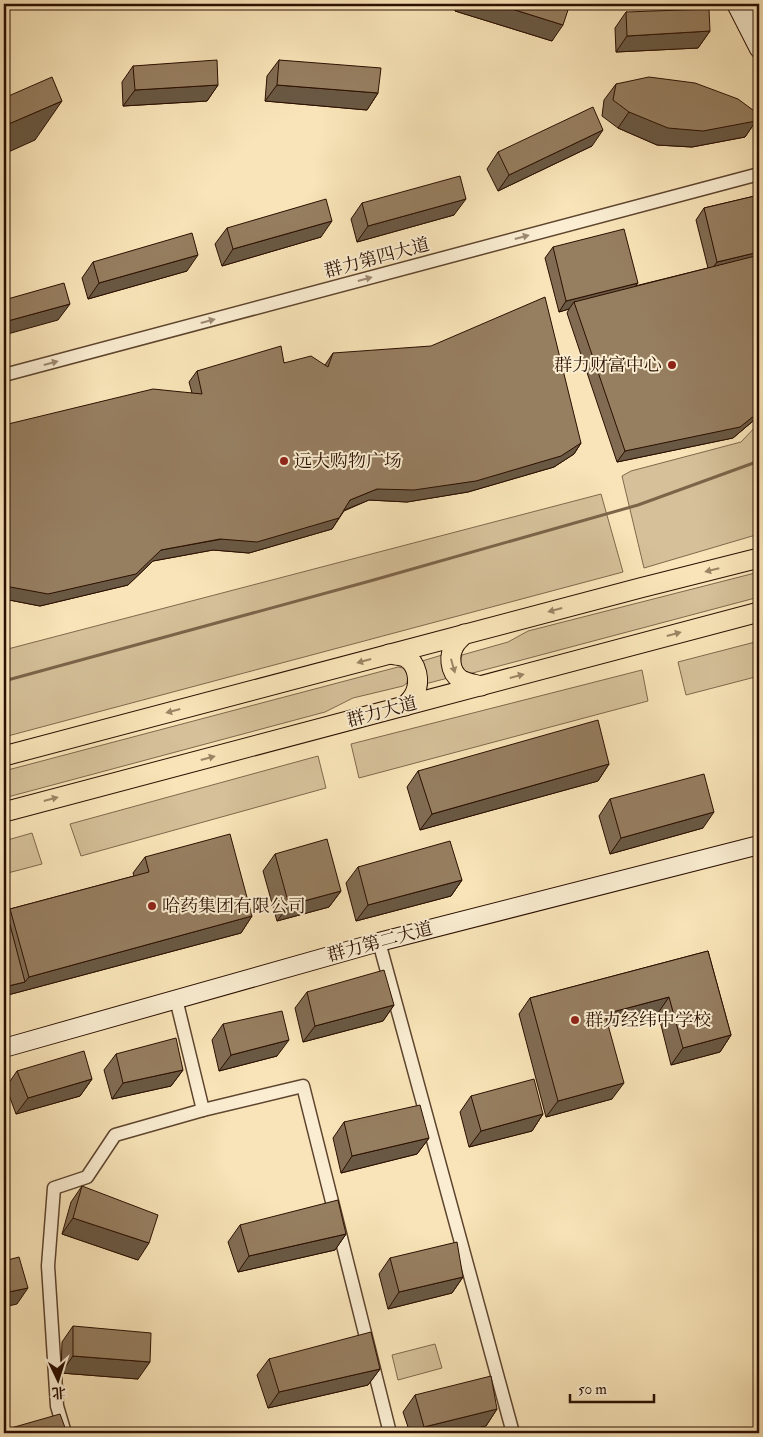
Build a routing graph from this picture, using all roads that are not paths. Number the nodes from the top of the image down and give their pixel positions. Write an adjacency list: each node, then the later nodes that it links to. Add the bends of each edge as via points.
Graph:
1 (736, 4): 4 (main road)
2 (754, 4): 3 (main road)
3 (759, 13)
4 (759, 49)
5 (759, 174): 6 (street, 群力第四大道, one-way to 5)
6 (4, 375)
7 (759, 558): 9 (main road, one-way to 9)
8 (759, 612): 11 (main road, 群力大道, one-way to 8)
9 (464, 634): 10 (main road); 11 (main road, one-way to 11, via 452,650 453,671 462,680)
10 (388, 654): 12 (main road, via 405,657 415,666 418,686); 13 (main road, one-way to 13)
11 (481, 686): 12 (main road, 群力大道)
12 (405, 706): 14 (main road, 群力大道, one-way to 12)
13 (4, 756)
14 (4, 812)
15 (759, 835): 19 (main road, 群力第二大道)
16 (759, 845): 17 (main road, 群力第二大道)
17 (379, 942): 18 (main road, 群力第二大道); 24 (street)
18 (176, 999): 20 (main road, 群力第二大道); 21 (street)
19 (4, 1037)
20 (4, 1048)
21 (203, 1110): 22 (street, via 115,1135 87,1177 54,1188 48,1266 57,1406); 23 (street, via 304,1086)
22 (65, 1433)
23 (390, 1433)
24 (513, 1433)

